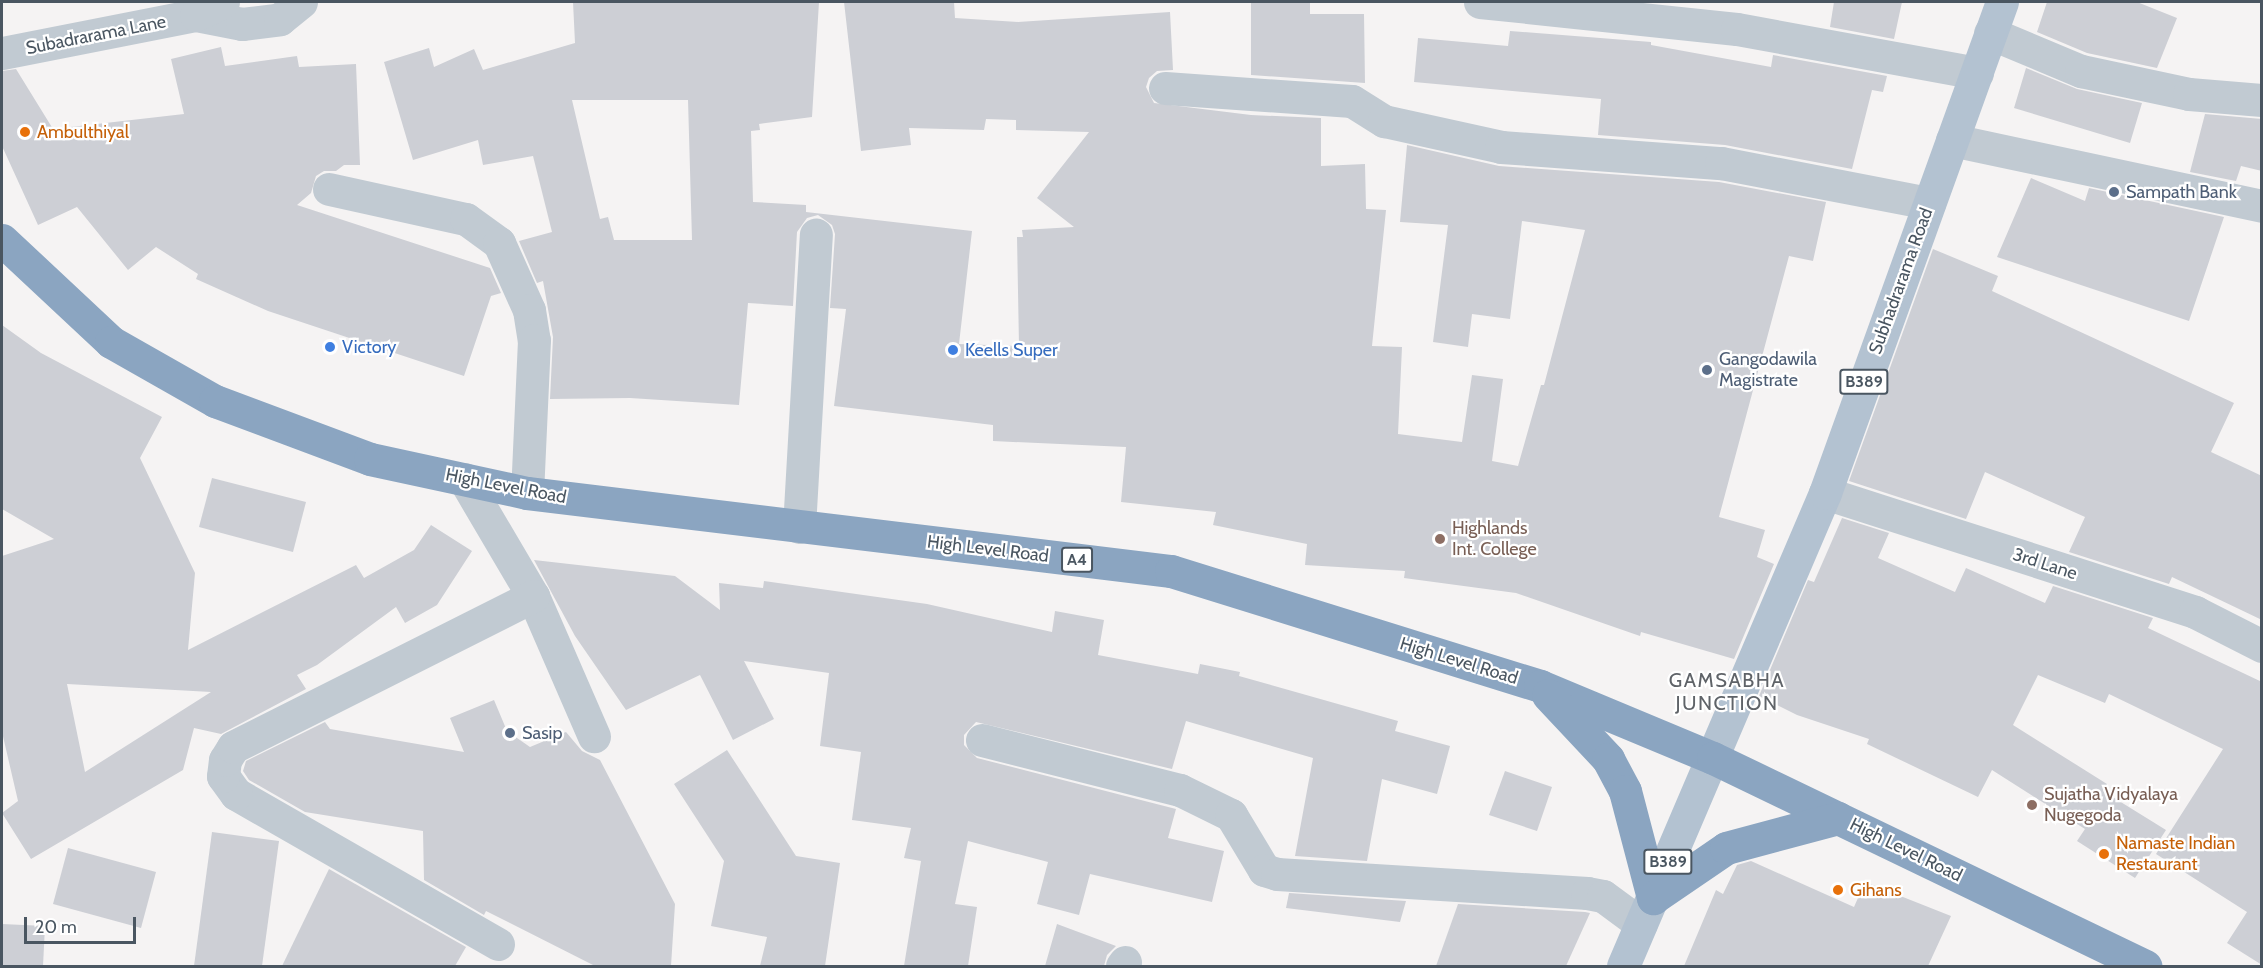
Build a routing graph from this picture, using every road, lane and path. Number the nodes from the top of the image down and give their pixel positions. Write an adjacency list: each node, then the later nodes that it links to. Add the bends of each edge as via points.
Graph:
1 (301, 2): 4 (street, Subadrarama Lane, via 280,19 251,23)
2 (1479, 2): 7 (street, via 1737,29)
3 (2002, 2): 5 (main road, Subhadrarama Road / B389)
4 (209, 8): 6 (street, Subadrarama Lane)
5 (1990, 33): 7 (main road, Subhadrarama Road / B389); 9 (street, via 2081,71 2189,94)
6 (2, 53)
7 (1977, 73): 10 (main road, Subhadrarama Road / B389)
8 (1166, 88): 12 (street, via 1352,101 1384,121 1501,147 1721,163)
9 (2262, 100)
10 (1952, 140): 12 (main road, Subhadrarama Road / B389); 13 (street)
11 (329, 189): 17 (street, via 466,219 500,243 529,310 534,340)
12 (1929, 203): 18 (main road, Subhadrarama Road / B389)
13 (2262, 207)
14 (816, 234): 19 (street)
15 (2, 240): 16 (highway, High Level Road / A4, via 111,342 215,400 370,459)
16 (464, 479): 17 (highway, High Level Road / A4); 20 (street)
17 (527, 493): 19 (highway, High Level Road / A4)
18 (1825, 493): 21 (street, 3rd Lane, via 2195,612); 25 (main road, Subhadrarama Road / B389)
19 (799, 527): 22 (highway, High Level Road / A4, via 1171,571)
20 (533, 596): 23 (street); 28 (street, via 233,747 223,776 236,794)
21 (2262, 646)
22 (1540, 686): 25 (highway, High Level Road / A4); 27 (highway, via 1608,759 1625,791)
23 (594, 736)
24 (982, 740): 27 (street, via 1180,790 1231,815 1264,870 1277,874 1587,894)
25 (1713, 758): 26 (highway, High Level Road / A4); 27 (main road, B389)
26 (1838, 818): 27 (highway, via 1726,848); 30 (highway, High Level Road / A4)
27 (1647, 911): 29 (main road, B389)
28 (498, 944)
29 (1623, 966)
30 (2146, 966)

